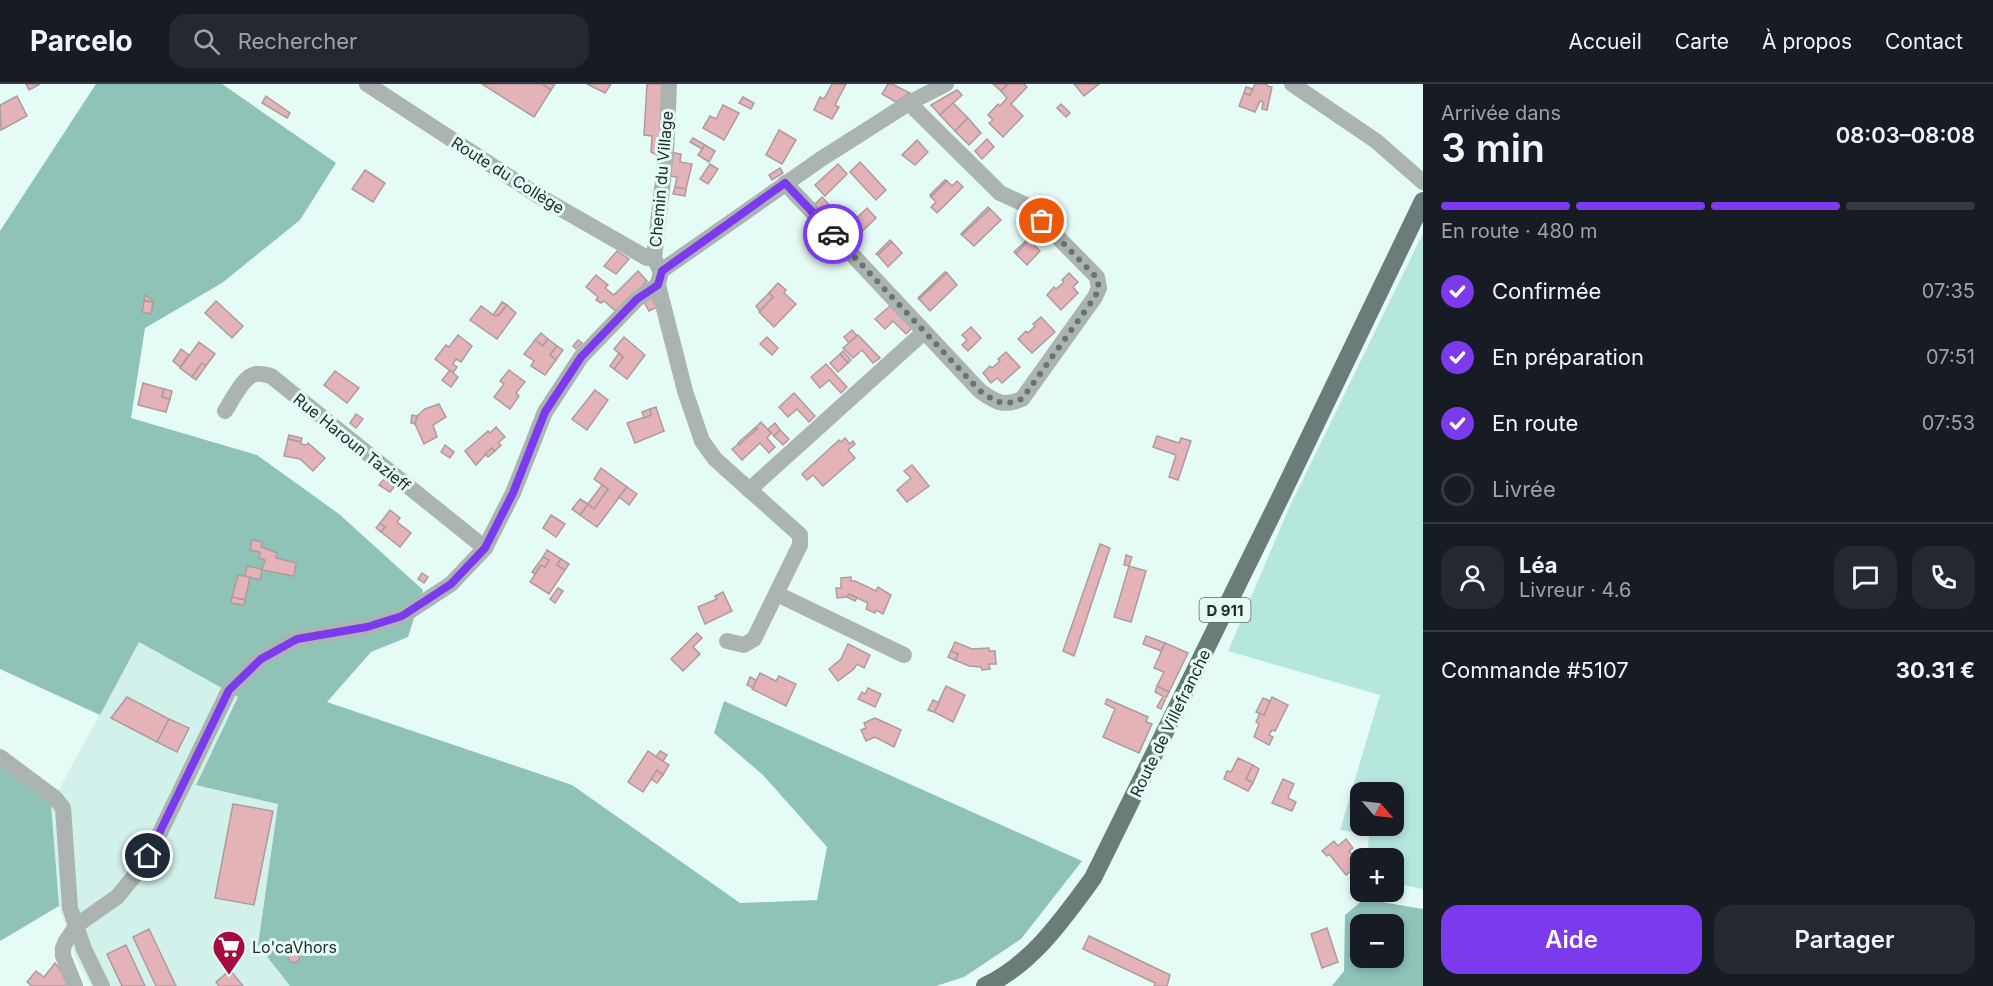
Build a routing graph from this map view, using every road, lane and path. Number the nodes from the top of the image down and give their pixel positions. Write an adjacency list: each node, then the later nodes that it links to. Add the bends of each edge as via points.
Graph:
1 (367, 84): 11 (street, Route du Collège, via 537,195 647,258)
2 (669, 84): 11 (street, Chemin du Village)
3 (946, 84): 5 (street)
4 (1292, 84): 7 (street, via 1376,141)
5 (909, 103): 9 (street); 12 (street, via 1000,194 1026,205 1097,278 1099,288 1022,399 1009,404 996,402 980,391)
6 (1423, 160): 7 (street)
7 (1404, 165): 8 (street)
8 (1423, 182)
9 (785, 183): 11 (street); 12 (street)
10 (1423, 201): 23 (main road, Route de Villefranche / D 911, via 1093,878 1032,953)
11 (658, 271): 14 (street, via 685,391 702,441 715,459); 15 (street, via 637,299 581,357 545,412 513,493)
12 (924, 332): 14 (street)
13 (225, 411): 15 (street, Rue Haroun Tazieff, via 252,375 271,376)
14 (749, 490): 16 (street, via 800,535 800,545)
15 (485, 548): 20 (street, via 451,584 402,616 367,627 297,639 261,659 229,690 140,869 117,897)
16 (777, 594): 17 (street, via 754,639 744,645); 18 (street)
17 (727, 641)
18 (904, 655)
19 (0, 757): 20 (street, via 63,808 70,908)
20 (77, 925): 21 (street, via 63,948); 22 (street)
21 (75, 986)
22 (102, 986)
23 (985, 986)

